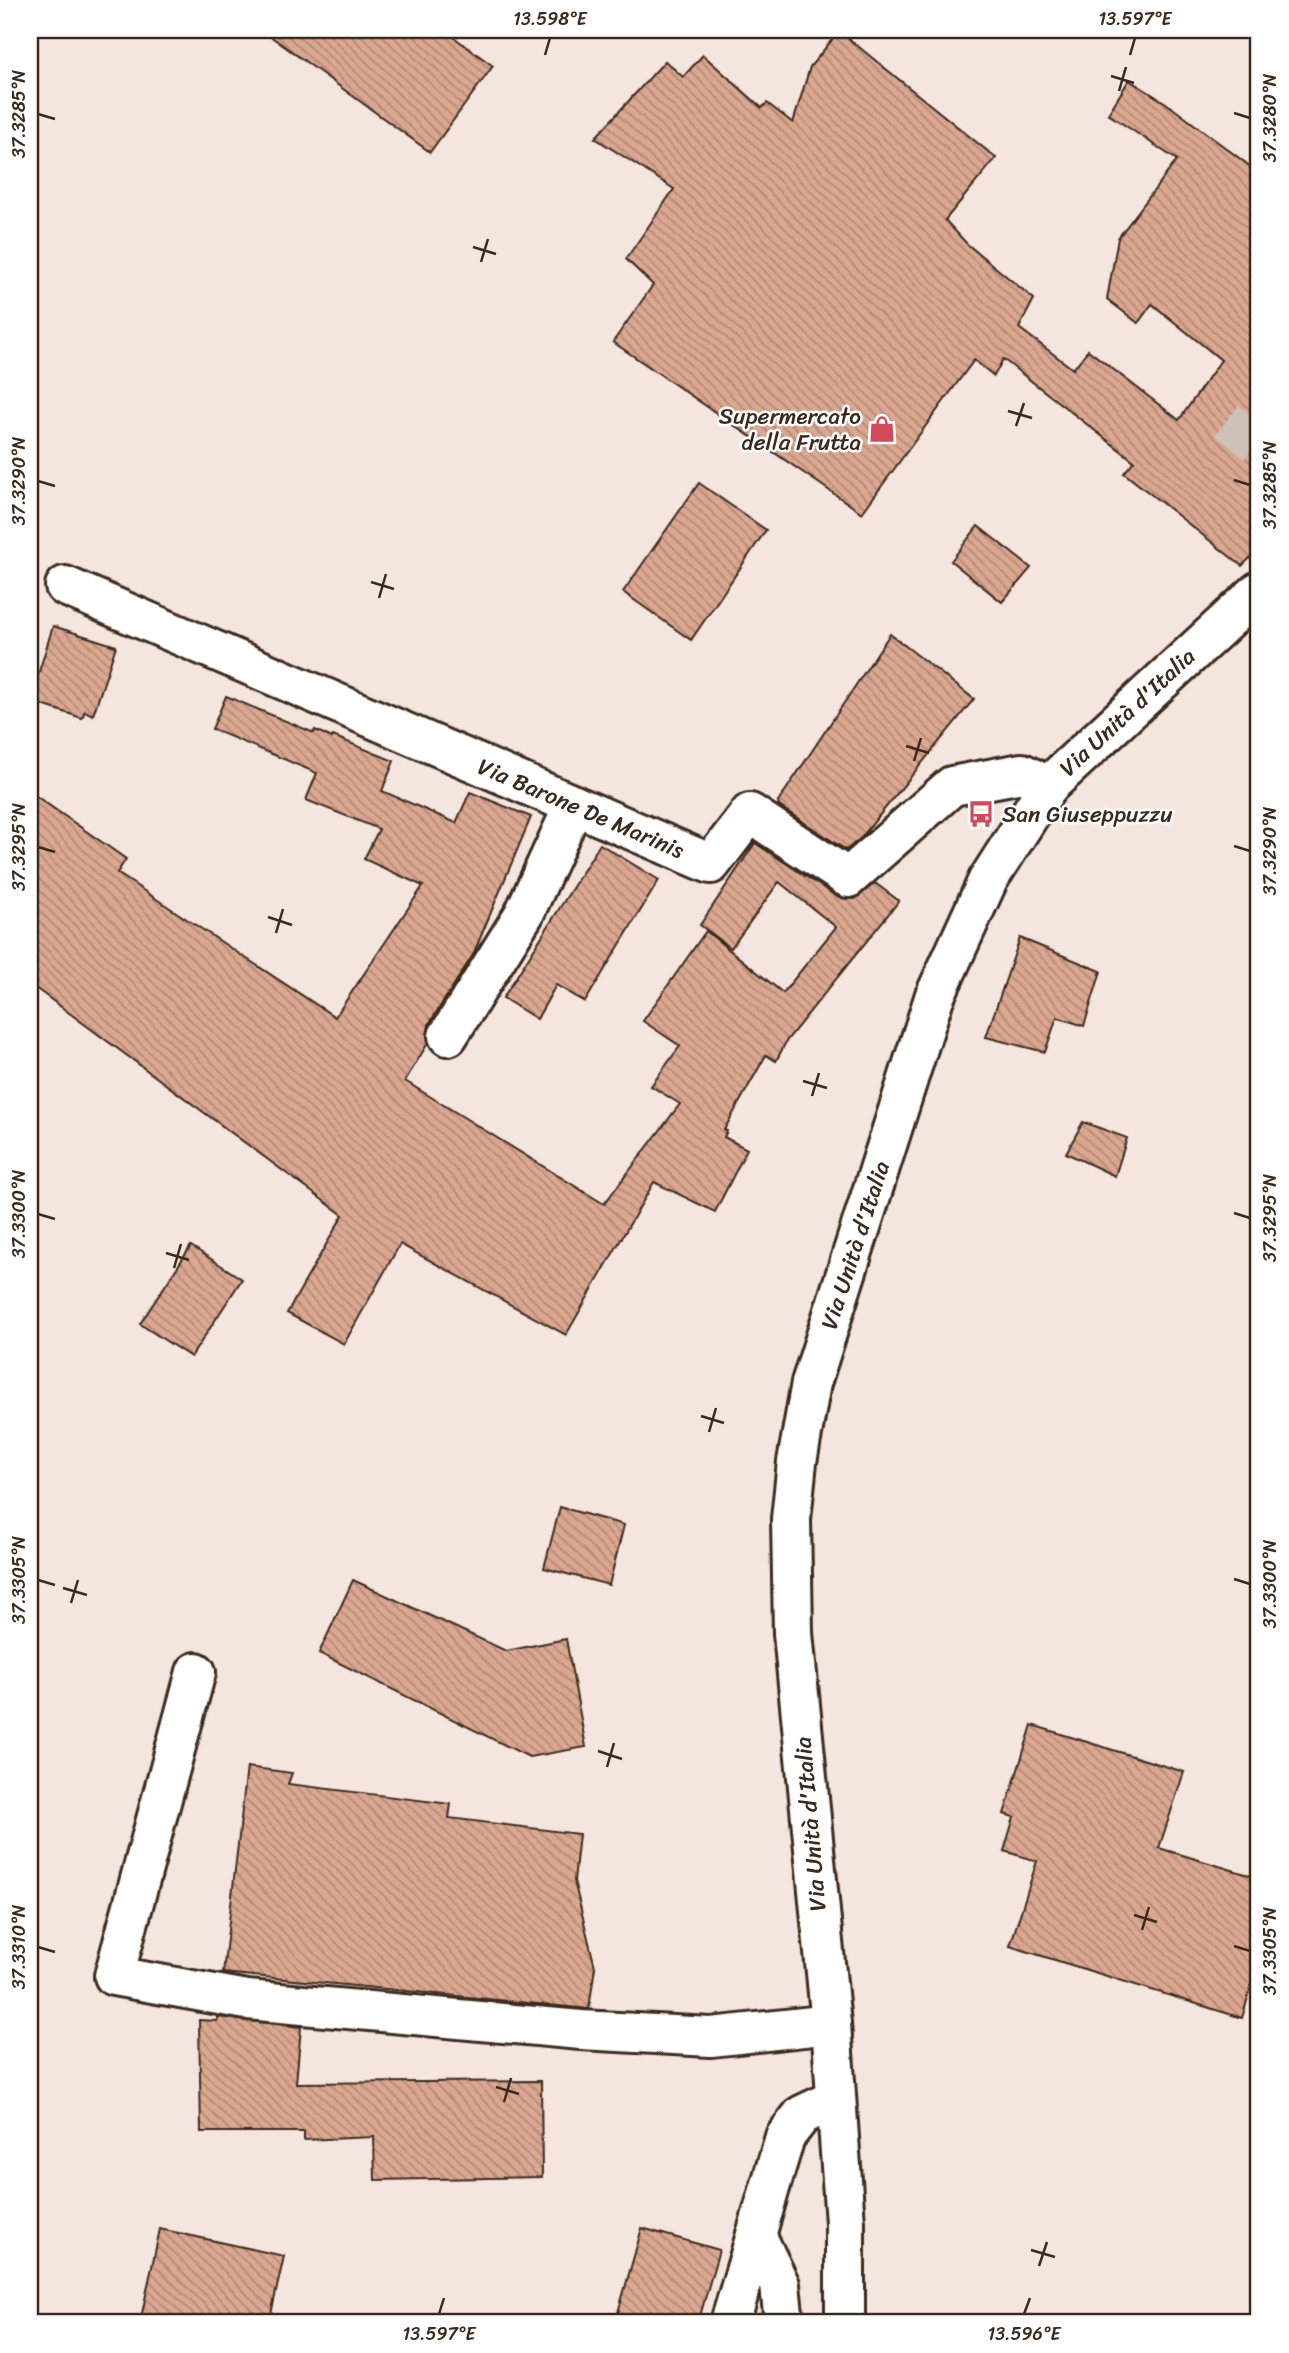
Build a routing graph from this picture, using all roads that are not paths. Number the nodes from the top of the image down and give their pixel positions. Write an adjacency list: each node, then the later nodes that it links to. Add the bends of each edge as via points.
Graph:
1 (65, 586): 4 (street, Via Barone De Marinis)
2 (1259, 590): 3 (street, Via Unità d'Italia)
3 (1048, 786): 4 (street, Via Barone De Marinis, via 1022,773 952,786 848,878 750,813 711,864); 7 (street, Via Unità d'Italia, via 988,880 934,998 811,1383 797,1462 791,1519 793,1633)
4 (574, 805): 5 (street, via 524,914)
5 (448, 1036)
6 (196, 1672): 7 (street, via 114,1976 247,2000 581,2031 698,2037)
7 (831, 2024): 8 (street, Via Unità d'Italia)
8 (834, 2101): 9 (street, via 802,2115 785,2137); 12 (street, Via Unità d'Italia, via 845,2223)
9 (756, 2235): 10 (street); 11 (street, via 780,2286)
10 (730, 2323)
11 (784, 2323)
12 (845, 2323)

